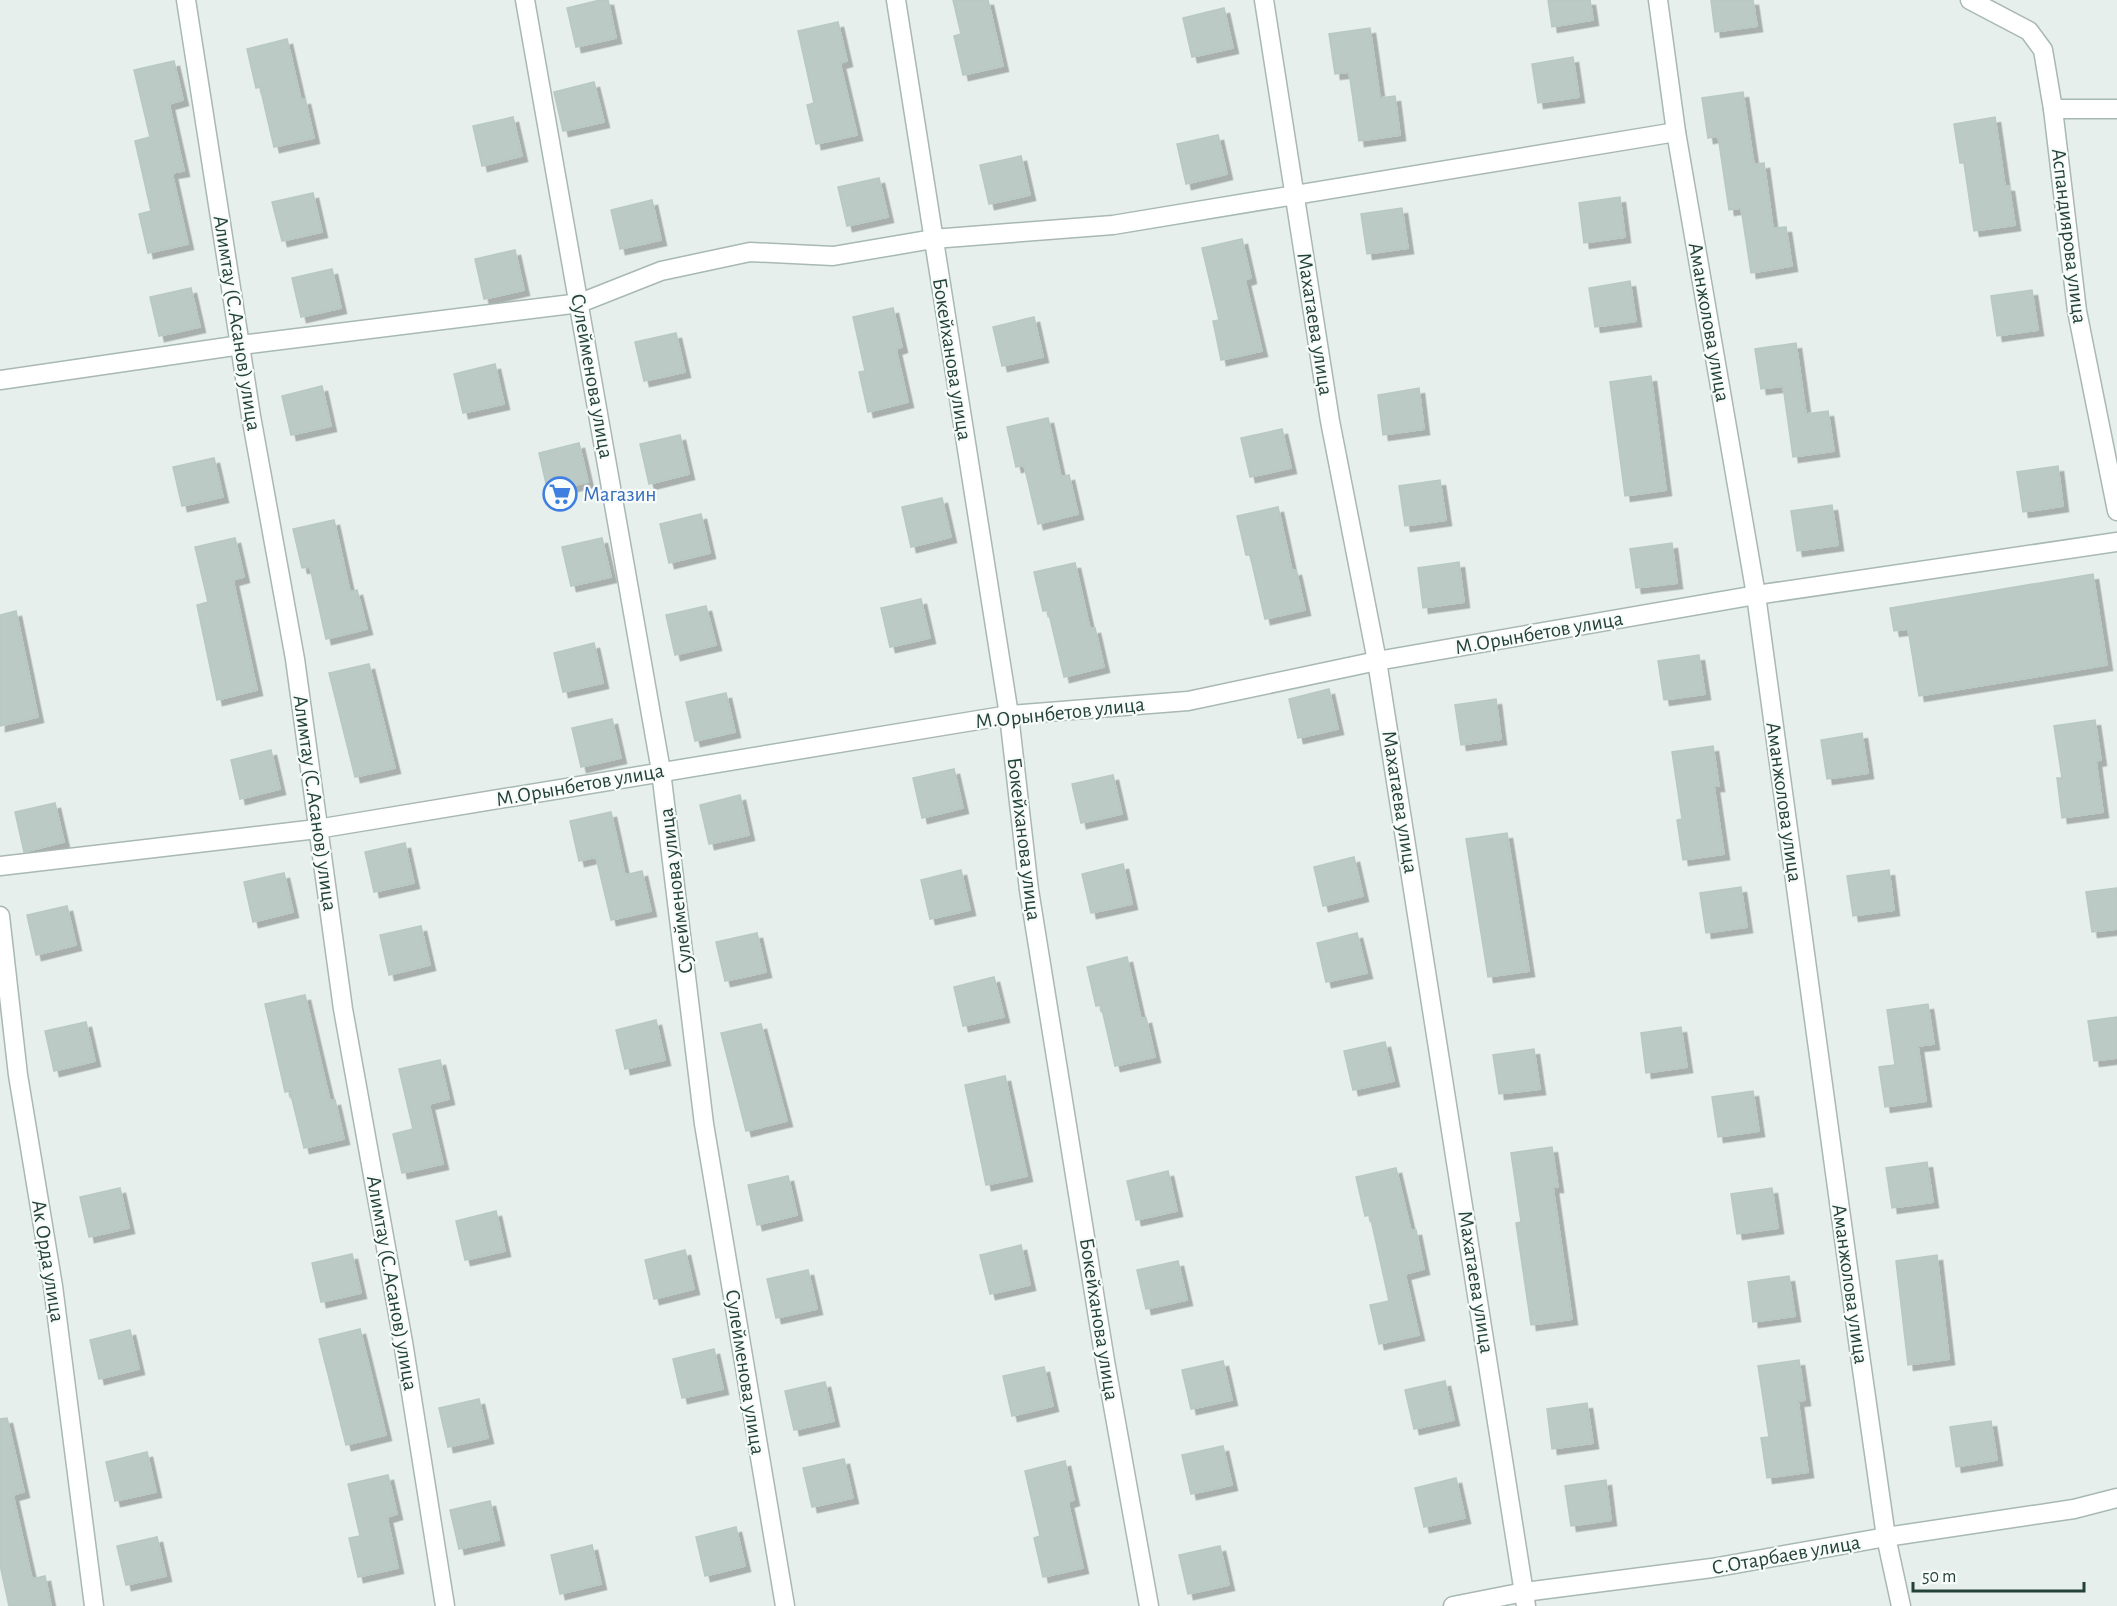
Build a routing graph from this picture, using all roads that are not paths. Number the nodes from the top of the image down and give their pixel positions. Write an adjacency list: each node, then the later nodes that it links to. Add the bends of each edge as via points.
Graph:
1 (186, 0): 13 (street, Алимтау (С.Асанов) улица)
2 (525, 0): 12 (street, Сулейменова улица)
3 (896, 0): 11 (street, Бокейханова улица)
4 (1264, 0): 10 (street, Махатаева улица)
5 (1658, 0): 9 (street, Аманжолова улица)
6 (1970, 0): 7 (street, Аспандиярова улица, via 2029,31 2043,50)
7 (2054, 109): 8 (street); 15 (street, Аспандиярова улица, via 2077,310)
8 (2117, 109)
9 (1676, 132): 10 (street); 17 (street, Аманжолова улица)
10 (1295, 195): 11 (street, via 1113,225); 18 (street, Махатаева улица, via 1330,421)
11 (933, 239): 12 (street, via 833,256 750,252 661,271); 19 (street, Бокейханова улица)
12 (580, 303): 13 (street); 20 (street, Сулейменова улица)
13 (241, 345): 14 (street); 21 (street, Алимтау (С.Асанов) улица, via 295,659)
14 (0, 380)
15 (2117, 511)
16 (2117, 542): 17 (street, М.Орынбетов улица)
17 (1756, 595): 18 (street, М.Орынбетов улица); 25 (street, Аманжолова улица)
18 (1377, 661): 19 (street, М.Орынбетов улица, via 1188,701); 26 (street, Махатаева улица)
19 (1009, 715): 20 (street, М.Орынбетов улица); 30 (street, Бокейханова улица, via 1029,890)
20 (661, 771): 21 (street, М.Орынбетов улица); 29 (street, Сулейменова улица, via 704,1124)
21 (318, 829): 22 (street, М.Орынбетов улица); 28 (street, Алимтау (С.Асанов) улица, via 343,1009)
22 (0, 866)
23 (0, 916): 27 (street, Ак Орда улица, via 18,1075 53,1286)
24 (2117, 1498): 25 (street, С.Отарбаев улица, via 2074,1509)
25 (1886, 1537): 26 (street, С.Отарбаев улица); 32 (street, Аманжолова улица)
26 (1525, 1599): 31 (street, С.Отарбаев улица)
27 (94, 1606)
28 (446, 1606)
29 (784, 1606)
30 (1149, 1606)
31 (1453, 1606)
32 (1901, 1606)

